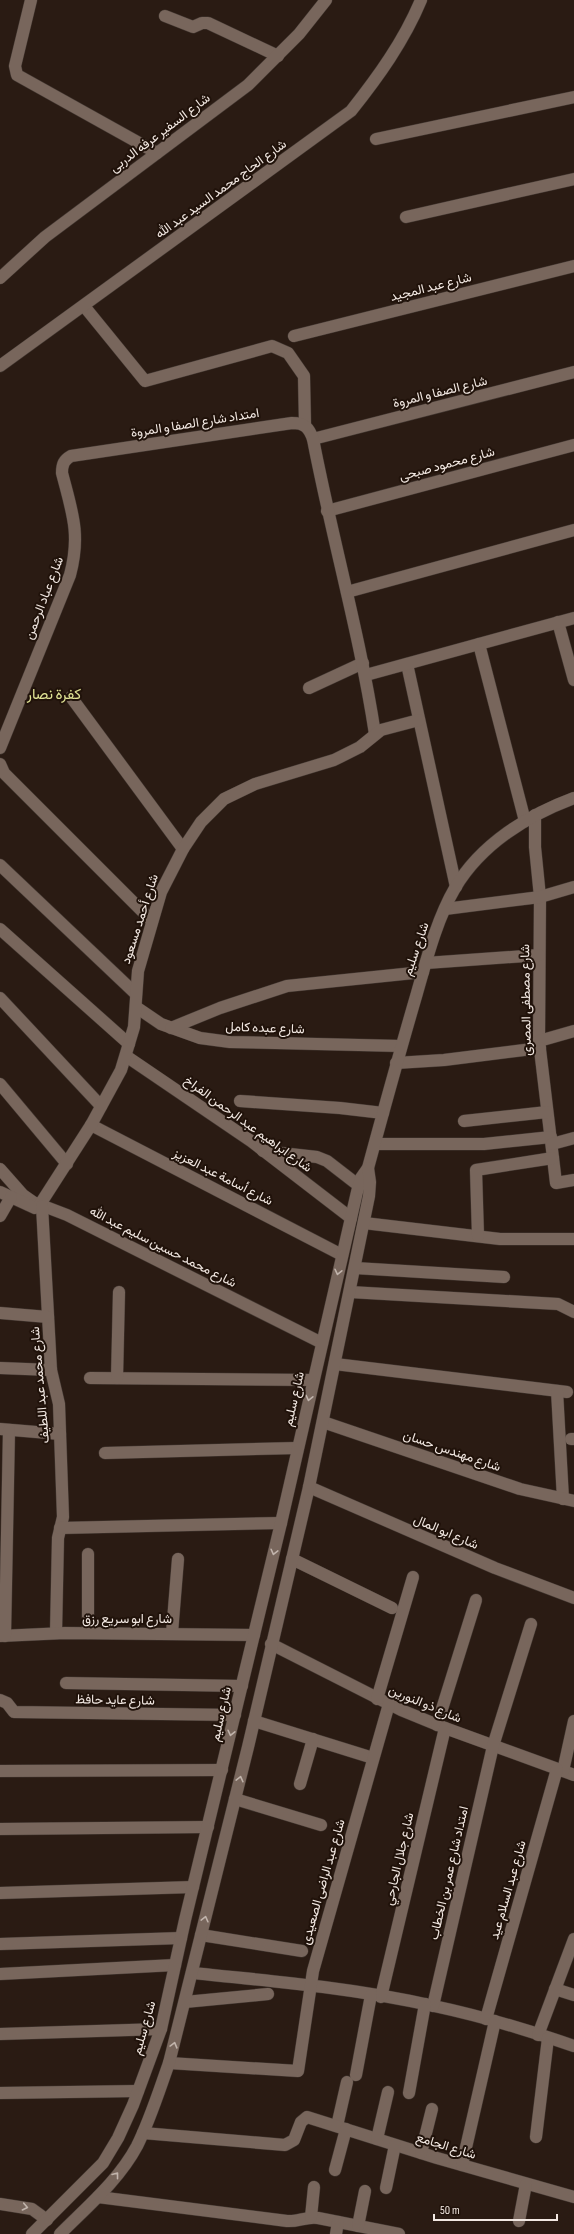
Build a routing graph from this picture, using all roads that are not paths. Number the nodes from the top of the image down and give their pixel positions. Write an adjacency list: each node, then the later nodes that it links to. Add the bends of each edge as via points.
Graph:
1 (30, 0): 8 (street, via 16,66 17,75)
2 (326, 0): 5 (street, شارع السفير عرفه الدربى)
3 (421, 0): 13 (street, شارع الحاج محمد السيد عبد الله, via 399,44 351,111)
4 (165, 16): 5 (street, via 193,27 208,23)
5 (278, 56): 8 (street, شارع السفير عرفه الدربى, via 248,85)
6 (574, 97): 7 (street)
7 (376, 139)
8 (157, 153): 12 (street, شارع السفير عرفه الدربى, via 44,237)
9 (574, 179): 10 (street)
10 (406, 217)
11 (574, 266): 14 (street, شارع عبد المجيد)
12 (0, 278)
13 (84, 306): 15 (street, شارع الحاج محمد السيد عبد الله); 17 (street, via 145,381 272,346 288,352 304,376)
14 (294, 336)
15 (0, 366)
16 (574, 372): 18 (street, شارع الصفا و المروة)
17 (305, 425): 18 (street); 20 (street, امتداد شارع الصفا و المروة, via 292,423)
18 (313, 439): 21 (street)
19 (574, 445): 21 (street, شارع محمود صبحى)
20 (71, 456): 34 (street, شارع عباد الرحمن, via 62,465 62,472 75,522 75,558)
21 (327, 511): 23 (street)
22 (574, 530): 23 (street)
23 (346, 592): 28 (street)
24 (574, 618): 25 (street)
25 (558, 622): 26 (street); 29 (street)
26 (479, 644): 27 (street); 37 (street, شارع مصطفى المصرى)
27 (407, 664): 28 (street); 32 (street)
28 (365, 669): 30 (street); 33 (street)
29 (574, 680)
30 (309, 688)
31 (71, 697): 38 (street)
32 (419, 720): 33 (street, شارع أحمد مسعود); 40 (street)
33 (375, 734): 38 (street, شارع أحمد مسعود, via 350,754 256,784 224,799 201,822)
34 (0, 748)
35 (0, 764): 44 (street, via 4,773)
36 (574, 798): 37 (street, شارع سليم)
37 (530, 818): 40 (street, شارع سليم, via 493,845); 42 (street, شارع مصطفى المصرى)
38 (183, 849): 44 (street, شارع أحمد مسعود, via 164,885)
39 (0, 865): 48 (street)
40 (456, 887): 43 (street, شارع سليم)
41 (574, 887): 42 (street)
42 (540, 897): 43 (street); 46 (street, شارع مصطفى المصرى)
43 (445, 909): 47 (street, شارع سليم)
44 (152, 921): 48 (street, شارع أحمد مسعود, via 138,970)
45 (0, 929): 55 (street)
46 (539, 954): 47 (street); 53 (street, شارع مصطفى المصرى)
47 (424, 967): 51 (street, via 287,986 220,1008); 54 (street, شارع سليم)
48 (136, 994): 50 (street, شارع أحمد مسعود)
49 (0, 998): 59 (street)
50 (136, 1007): 51 (street, شارع عبده كامل); 55 (street, شارع أحمد مسعود, via 134,1027)
51 (171, 1028): 54 (street, شارع عبده كامل, via 200,1038 230,1042)
52 (574, 1031): 53 (street)
53 (539, 1045): 56 (street); 60 (street, شارع مصطفى المصرى)
54 (401, 1046): 56 (street, شارع سليم)
55 (127, 1050): 59 (street, شارع أحمد مسعود, via 121,1070); 67 (street, شارع ابراهيم عبد الرحمن الفراخ)
56 (396, 1063): 61 (street, شارع سليم)
57 (0, 1084): 69 (street)
58 (240, 1101): 61 (street)
59 (101, 1106): 63 (street, شارع أحمد مسعود)
60 (548, 1112): 62 (street); 65 (street, شارع مصطفى المصرى)
61 (383, 1113): 66 (street, شارع سليم)
62 (464, 1121)
63 (91, 1125): 69 (street, شارع أحمد مسعود); 82 (street, شارع أسامة عبد العزيز)
64 (574, 1138): 65 (street)
65 (551, 1141): 66 (street); 68 (street, شارع مصطفى المصرى)
66 (375, 1144): 71 (street, شارع سليم)
67 (263, 1151): 73 (street, via 317,1157 327,1161); 78 (street, شارع ابراهيم عبد الرحمن الفراخ)
68 (553, 1158): 72 (street, شارع مصطفى المصرى, via 556,1183); 80 (street, via 476,1170)
69 (67, 1164): 76 (street, شارع أحمد مسعود)
70 (0, 1168): 76 (street, شارع محمد حسين سليم عبد الله, via 24,1195)
71 (368, 1168): 73 (street, شارع سليم); 79 (street, شارع سليم, via 370,1182)
72 (574, 1180)
73 (358, 1185): 78 (street, شارع سليم)
74 (0, 1192): 75 (street)
75 (11, 1198): 76 (street, via 27,1206); 77 (street)
76 (41, 1206): 89 (street, شارع محمد عبد اللطيف); 90 (street, شارع محمد حسين سليم عبد الله, via 67,1214)
77 (0, 1216)
78 (351, 1218): 82 (street, شارع سليم)
79 (364, 1223): 80 (street); 83 (street, شارع سليم)
80 (478, 1236): 81 (street, via 521,1240)
81 (574, 1239)
82 (342, 1255): 90 (street, شارع سليم, one-way to 90)
83 (355, 1268): 84 (street); 86 (street, شارع سليم)
84 (504, 1277)
85 (119, 1292): 95 (street)
86 (350, 1292): 87 (street, via 558,1304); 91 (street, شارع سليم)
87 (574, 1312)
88 (0, 1313): 89 (street)
89 (48, 1317): 93 (street, شارع محمد عبد اللطيف)
90 (322, 1343): 96 (street, شارع سليم)
91 (335, 1364): 97 (street, شارع سليم); 103 (street, via 562,1392)
92 (0, 1368): 93 (street)
93 (51, 1370): 99 (street, شارع محمد عبد اللطيف, via 58,1404)
94 (90, 1378): 95 (street)
95 (117, 1378): 96 (street)
96 (313, 1380): 100 (street, شارع سليم, one-way to 100)
97 (323, 1422): 102 (street, شارع سليم); 103 (street, شارع مهندس حسان, via 520,1489)
98 (4, 1430): 99 (street); 118 (street)
99 (60, 1434): 105 (street, شارع محمد عبد اللطيف, via 63,1517)
100 (297, 1448): 101 (street); 104 (street, شارع سليم)
101 (105, 1453)
102 (309, 1487): 108 (street, شارع سليم); 110 (street, شارع ابو المال, via 495,1568)
103 (569, 1500)
104 (281, 1523): 105 (street); 117 (street, شارع سليم, one-way to 117)
105 (60, 1528): 114 (street, شارع محمد عبد اللطيف)
106 (88, 1554): 115 (street)
107 (178, 1559): 116 (street)
108 (292, 1559): 112 (street); 119 (street, شارع سليم)
109 (413, 1577): 122 (street)
110 (574, 1598)
111 (476, 1600): 128 (street, شارع جلال الجارحي)
112 (392, 1608)
113 (530, 1624): 130 (street, امتداد شارع عمر بن الخطاب)
114 (56, 1633): 115 (street, شارع ابو سريع رزق); 118 (street, شارع ابو سريع رزق)
115 (88, 1633): 116 (street, شارع ابو سريع رزق)
116 (172, 1633): 117 (street, شارع ابو سريع رزق)
117 (254, 1635): 121 (street, شارع سليم)
118 (3, 1636)
119 (272, 1644): 122 (street, شارع ذو النورين); 126 (street, شارع سليم)
120 (66, 1683): 121 (street)
121 (242, 1686): 125 (street, شارع سليم)
122 (377, 1699): 124 (street, شارع ذو النورين)
123 (0, 1700): 125 (street, شارع عايد حافظ, via 7,1703 14,1712)
124 (389, 1704): 128 (street, شارع ذو النورين); 131 (street, شارع عبد الراضى الصعيدى)
125 (235, 1715): 133 (street, شارع سليم, one-way to 133)
126 (254, 1721): 129 (street); 136 (street, شارع سليم, one-way to 126)
127 (574, 1721): 134 (street, شارع عبد السلام عيد)
128 (441, 1726): 130 (street, شارع ذو النورين); 154 (street, شارع جلال الجارحي)
129 (312, 1739): 131 (street); 135 (street)
130 (493, 1746): 134 (street, شارع ذو النورين); 156 (street, امتداد شارع عمر بن الخطاب)
131 (373, 1758): 150 (street, شارع عبد الراضى الصعيدى, via 318,1949)
132 (0, 1770): 133 (street)
133 (222, 1770): 138 (street, شارع سليم)
134 (564, 1771): 157 (street, شارع عبد السلام عيد)
135 (300, 1784)
136 (235, 1799): 137 (street); 142 (street, شارع سليم, one-way to 136)
137 (322, 1825)
138 (208, 1827): 139 (street); 140 (street, شارع سليم)
139 (0, 1828)
140 (193, 1887): 141 (street); 143 (street, شارع سليم)
141 (0, 1894)
142 (201, 1935): 146 (street); 148 (street, شارع سليم)
143 (180, 1938): 145 (street); 147 (street, شارع سليم)
144 (574, 1939): 151 (street)
145 (0, 1944)
146 (302, 1951)
147 (175, 1965): 149 (street); 158 (street, شارع سليم)
148 (192, 1973): 150 (street); 155 (street, شارع سليم)
149 (0, 1974)
150 (310, 1986): 154 (street); 162 (street, شارع عبد الراضى الصعيدى, via 298,2071)
151 (555, 1989): 153 (street); 160 (street)
152 (268, 1994): 155 (street)
153 (574, 1995)
154 (376, 1996): 156 (street); 168 (street, شارع جلال الجارحي)
155 (185, 2002): 162 (street, شارع سليم, one-way to 155)
156 (429, 2005): 157 (street); 166 (street, امتداد شارع عمر بن الخطاب)
157 (490, 2020): 160 (street); 174 (street, شارع عبد السلام عيد)
158 (160, 2029): 159 (street); 163 (street, شارع سليم)
159 (0, 2034)
160 (543, 2036): 161 (street); 170 (street)
161 (574, 2046)
162 (169, 2063): 169 (street, شارع سليم)
163 (138, 2091): 165 (street); 184 (street, شارع سليم, via 118,2138 102,2163)
164 (388, 2092): 171 (street)
165 (0, 2093)
166 (409, 2093)
167 (432, 2109): 173 (street)
168 (341, 2128): 169 (street, شارع الجامع, via 311,2118 303,2119 294,2140 285,2145); 171 (street, شارع الجامع); 175 (street, شارع جلال الجارحي)
169 (142, 2133): 180 (street, شارع سليم, one-way to 169, via 136,2147)
170 (536, 2137)
171 (377, 2139): 172 (street, شارع الجامع)
172 (395, 2145): 173 (street, شارع الجامع); 178 (street)
173 (421, 2153): 174 (street, شارع الجامع)
174 (462, 2165): 176 (street, شارع الجامع)
175 (334, 2170)
176 (526, 2184): 181 (street, شارع الجامع); 186 (street)
177 (314, 2187): 183 (street)
178 (386, 2188)
179 (365, 2191): 187 (street)
180 (98, 2197): 183 (street, via 293,2222); 190 (street, شارع سليم)
181 (574, 2197)
182 (0, 2204): 184 (street, one-way to 184, via 32,2209)
183 (311, 2217): 185 (street)
184 (47, 2220): 189 (street, شارع سليم)
185 (338, 2222): 187 (street); 191 (street)
186 (519, 2222)
187 (358, 2226): 188 (street)
188 (393, 2233)
189 (32, 2234)
190 (60, 2234)
191 (336, 2234)

